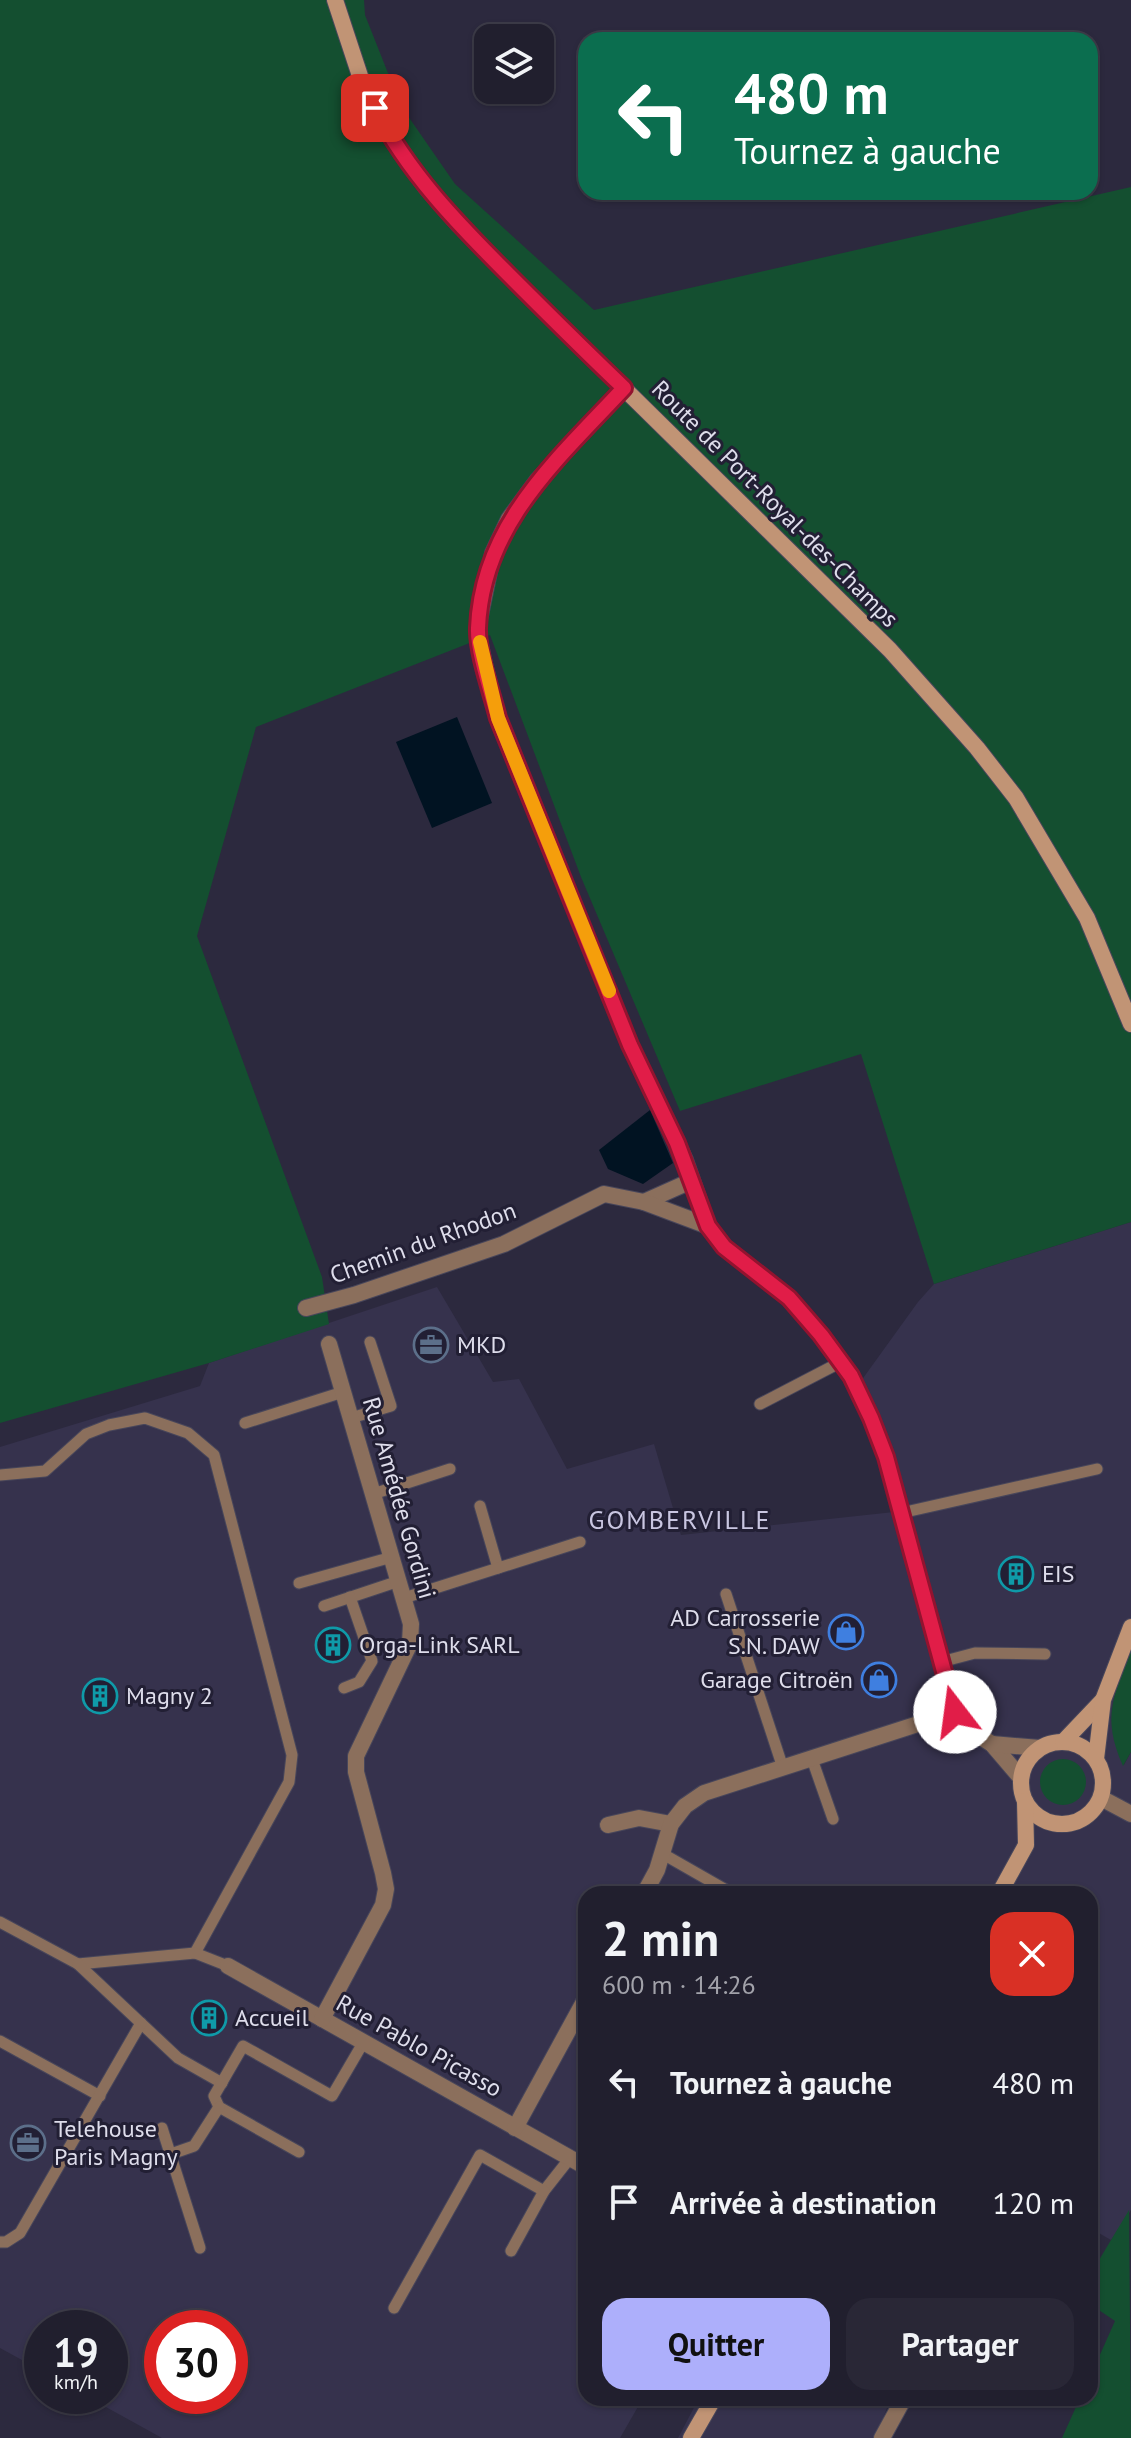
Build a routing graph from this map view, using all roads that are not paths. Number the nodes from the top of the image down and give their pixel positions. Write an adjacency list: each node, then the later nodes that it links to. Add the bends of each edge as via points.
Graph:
1 (335, 0): 2 (main road, Route de Port-Royal-des-Champs, via 363,85 426,187)
2 (624, 388): 3 (main road, Route de Port-Royal-des-Champs, via 890,650 977,748 1016,798 1080,905); 4 (street, via 537,481 509,519 493,553 477,630 498,718)
3 (1131, 1024)
4 (691, 1181): 5 (street); 6 (street)
5 (644, 1202): 6 (street, Chemin du Rhodon); 7 (street, Chemin du Rhodon, via 604,1194 504,1244)
6 (708, 1226): 10 (street, via 724,1247 789,1298)
7 (306, 1308)
8 (370, 1342): 13 (lane, via 391,1406)
9 (329, 1344): 11 (street, Rue Amédée Gordini)
10 (841, 1362): 12 (lane); 20 (street, via 871,1418)
11 (343, 1392): 13 (street, Rue Amédée Gordini); 14 (lane)
12 (760, 1404)
13 (351, 1418): 18 (street, Rue Amédée Gordini)
14 (245, 1423)
15 (450, 1469): 18 (lane)
16 (1097, 1469): 20 (lane)
17 (0, 1475): 56 (lane, via 45,1471 86,1434 145,1418 188,1433 214,1455 292,1755 289,1782)
18 (373, 1494): 22 (street, Rue Amédée Gordini)
19 (480, 1506): 23 (lane)
20 (901, 1513): 32 (street)
21 (580, 1542): 23 (lane)
22 (392, 1557): 24 (street, Rue Amédée Gordini); 25 (lane)
23 (498, 1568): 28 (lane)
24 (399, 1581): 27 (lane); 28 (street, Rue Amédée Gordini)
25 (299, 1583)
26 (726, 1594): 41 (lane)
27 (350, 1597): 29 (lane); 33 (lane, via 372,1661 359,1682)
28 (404, 1598): 60 (street, Rue Amédée Gordini, via 410,1643 356,1756 386,1889 383,1905)
29 (324, 1606)
30 (1131, 1627): 34 (main road)
31 (1045, 1654): 32 (lane, via 975,1653)
32 (941, 1662): 35 (street)
33 (344, 1688)
34 (1103, 1700): 36 (main road); 40 (main road)
35 (955, 1712): 37 (street, via 966,1728); 39 (street)
36 (1063, 1742): 38 (main road); 40 (main road)
37 (992, 1744): 38 (street); 42 (street)
38 (1040, 1748): 42 (main road)
39 (812, 1759): 41 (street); 46 (lane)
40 (1096, 1759): 43 (main road, via 1102,1771)
41 (783, 1768): 47 (street, via 704,1793)
42 (1021, 1778): 44 (main road)
43 (1101, 1798): 45 (street); 49 (main road, via 1081,1820)
44 (1025, 1801): 49 (main road, via 1039,1818); 50 (main road)
45 (1131, 1814)
46 (833, 1819)
47 (671, 1824): 48 (street, via 639,1818); 51 (street)
48 (608, 1825)
49 (1061, 1825): 50 (main road)
50 (1026, 1845): 54 (main road)
51 (663, 1854): 52 (street); 53 (lane)
52 (648, 1886)
53 (719, 1886)
54 (1003, 1886)
55 (0, 1922): 57 (lane)
56 (195, 1953): 57 (lane); 58 (lane)
57 (78, 1964): 61 (lane)
58 (228, 1966): 60 (street, Rue Pablo Picasso)
59 (578, 2013): 68 (street)
60 (322, 2019): 63 (street, Rue Pablo Picasso)
61 (141, 2023): 64 (lane, via 178,2058); 65 (lane)
62 (0, 2041): 65 (lane)
63 (363, 2043): 64 (lane, via 332,2096 243,2046); 68 (street, Rue Pablo Picasso)
64 (222, 2083): 66 (lane, via 214,2096)
65 (100, 2096): 74 (lane, via 20,2233)
66 (219, 2107): 69 (lane); 70 (lane, via 194,2146)
67 (162, 2128): 70 (lane)
68 (515, 2128): 71 (street, Rue Pablo Picasso)
69 (299, 2152)
70 (171, 2154): 75 (lane)
71 (570, 2158): 72 (street, Rue Pablo Picasso); 73 (lane)
72 (578, 2162)
73 (544, 2191): 76 (lane); 77 (lane, via 480,2155)
74 (0, 2242)
75 (200, 2248)
76 (511, 2251)
77 (394, 2308)
78 (709, 2406): 81 (main road)
79 (901, 2406): 80 (street)
80 (888, 2436)
81 (691, 2438)

